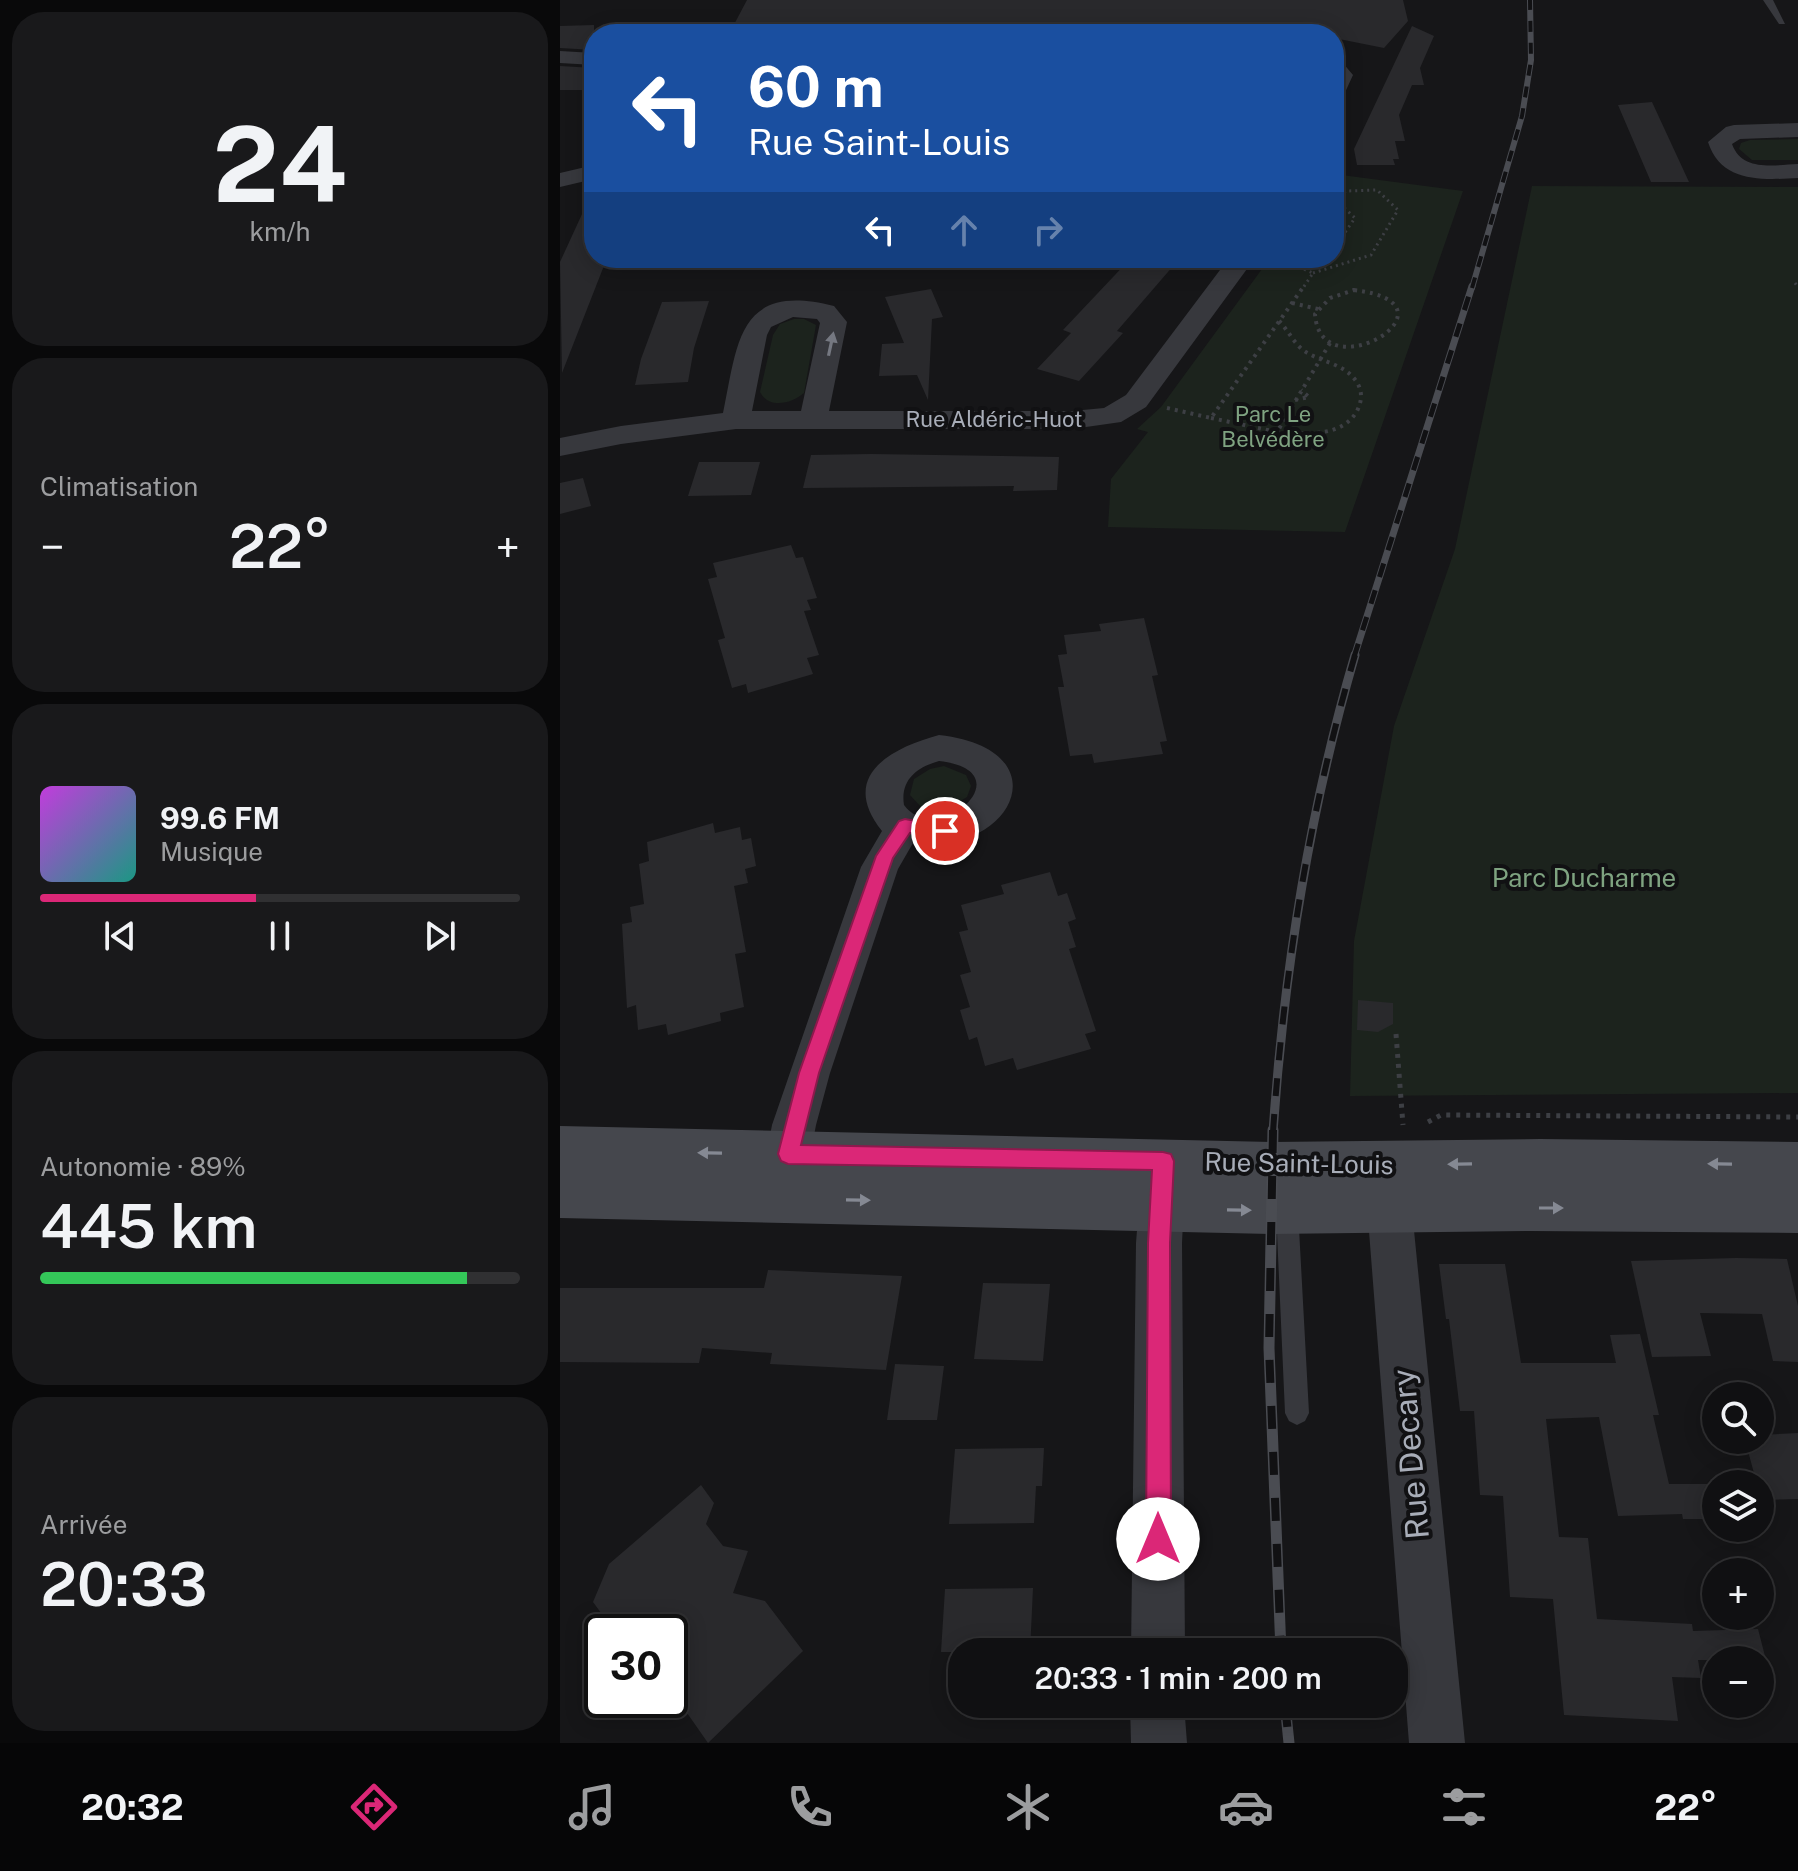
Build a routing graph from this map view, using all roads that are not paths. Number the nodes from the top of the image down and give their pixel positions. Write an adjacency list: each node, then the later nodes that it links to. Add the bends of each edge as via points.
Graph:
1 (1768, 0): 2 (lane)
2 (1782, 22)
3 (560, 57): 4 (street)
4 (584, 58)
5 (1798, 130): 6 (street, via 1734,132 1720,142 1727,158 1743,169)
6 (1798, 171)
7 (584, 174): 8 (street)
8 (560, 180)
9 (1235, 268): 11 (street, Rue Aldéric-Huot, via 1136,401 1111,416)
10 (736, 420): 11 (street, Rue Aldéric-Huot); 11 (street, one-way to 10, via 834,322 825,312 799,308 779,311 756,328); 12 (street, Rue Aldéric-Huot)
11 (813, 420)
12 (560, 447)
13 (905, 825): 17 (street, via 880,867 809,1073)
14 (560, 1149): 17 (street, Rue Saint-Louis, one-way to 14)
15 (1798, 1165): 16 (street, Rue Saint-Louis, one-way to 16, via 1540,1162)
16 (1393, 1168): 18 (street, Rue Saint-Louis); 20 (street, Rue Saint-Louis, one-way to 20); 21 (street, Rue Saint-Louis); 26 (street, Rue Decary)
17 (784, 1176): 18 (street, Rue Saint-Louis); 19 (street, Rue Saint-Louis)
18 (1162, 1185): 21 (street, Rue Saint-Louis, one-way to 21); 23 (street)
19 (560, 1194)
20 (1798, 1209)
21 (1287, 1210): 22 (lane)
22 (1297, 1413)
23 (1158, 1638)
24 (1158, 1718): 25 (street)
25 (1159, 1743)
26 (1437, 1743)

